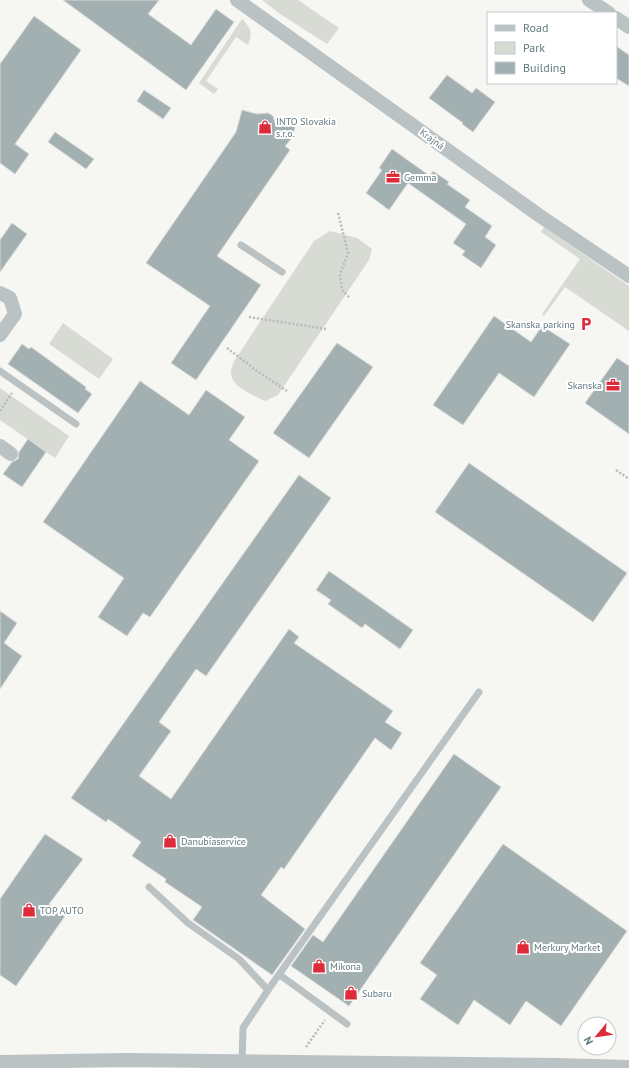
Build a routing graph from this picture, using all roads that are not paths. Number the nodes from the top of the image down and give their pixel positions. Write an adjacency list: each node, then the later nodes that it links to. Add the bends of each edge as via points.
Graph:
1 (237, 0): 8 (street, Krajná)
2 (589, 0): 3 (street)
3 (607, 12)
4 (617, 19): 5 (street)
5 (629, 27)
6 (241, 245): 7 (lane)
7 (282, 272)
8 (629, 276)
9 (0, 294): 10 (street, via 10,298 15,314)
10 (0, 336)
11 (0, 371): 12 (lane)
12 (76, 424)
13 (480, 692): 15 (lane)
14 (148, 887): 16 (lane, via 188,923 239,959)
15 (280, 975): 16 (lane); 17 (lane)
16 (268, 990): 20 (lane, via 243,1028)
17 (347, 1024)
18 (0, 1062): 19 (street)
19 (126, 1064): 20 (street)
20 (242, 1065): 21 (street)
21 (543, 1067): 22 (street)
22 (629, 1067)

